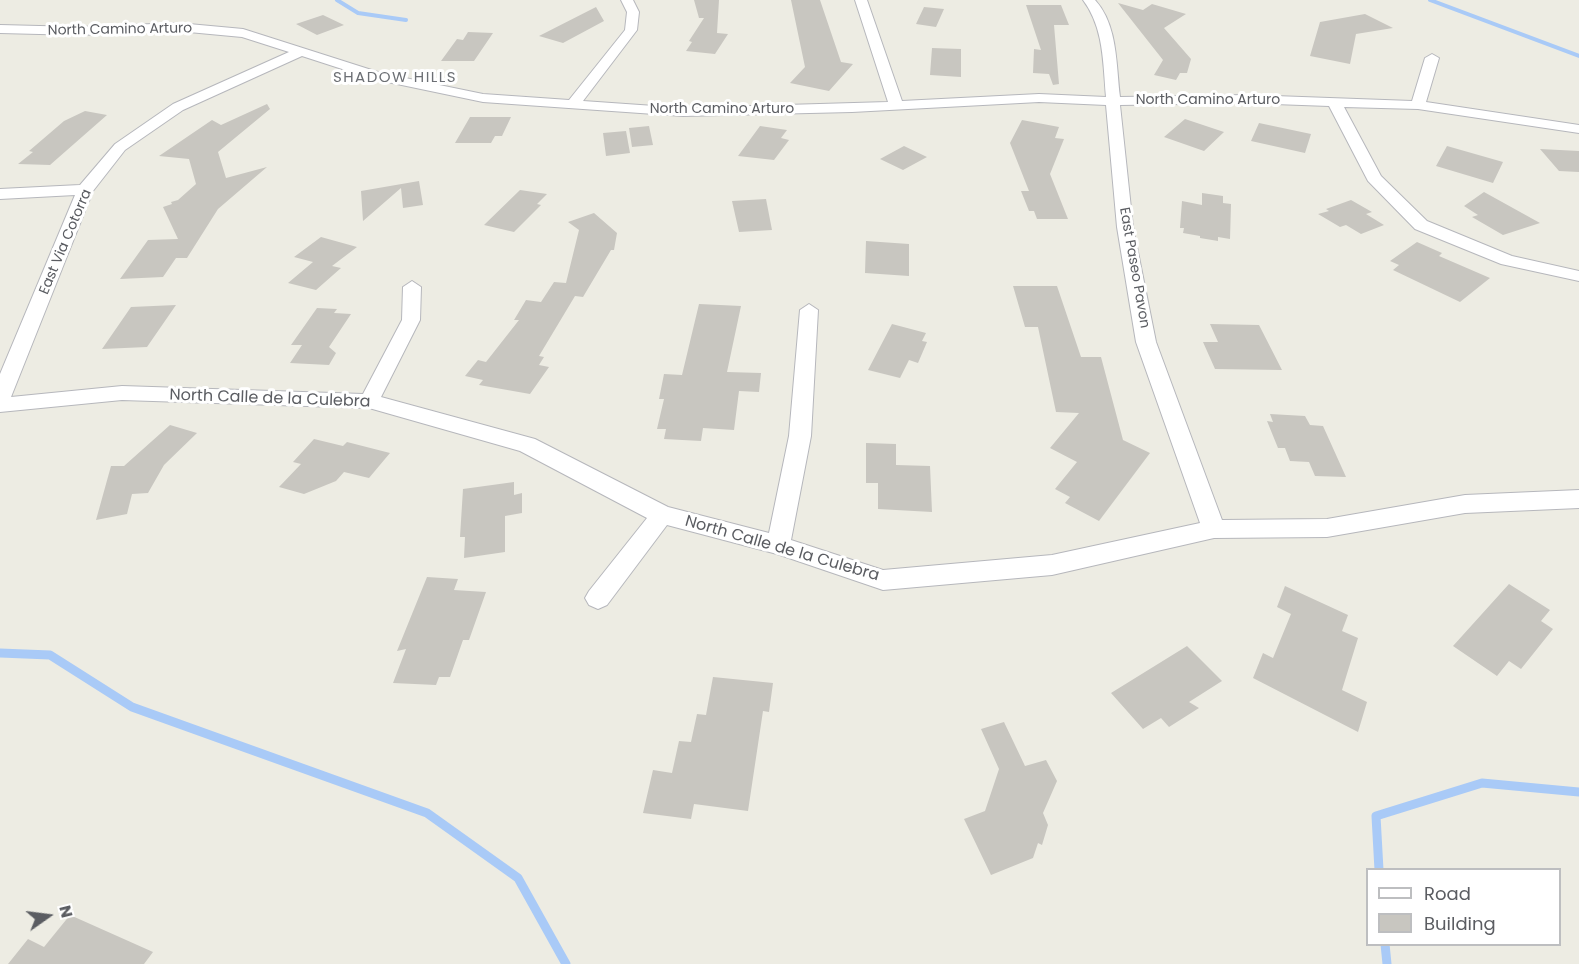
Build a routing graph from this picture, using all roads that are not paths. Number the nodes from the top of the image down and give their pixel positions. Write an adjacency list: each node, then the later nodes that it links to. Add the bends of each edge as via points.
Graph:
1 (627, 0): 9 (street, via 633,12 631,30)
2 (861, 0): 10 (street)
3 (1089, 0): 7 (street, East Paseo Pavon, via 1097,9 1107,39)
4 (0, 30): 5 (street, North Camino Arturo, via 178,27 243,33)
5 (300, 52): 9 (street, North Camino Arturo, via 378,76 483,98); 13 (street, East Via Cotorra, via 178,107 120,147)
6 (1432, 58): 11 (street)
7 (1112, 101): 8 (street, North Camino Arturo); 10 (street, North Camino Arturo, via 1039,98); 23 (street, East Paseo Pavon, via 1125,227 1146,342)
8 (1334, 102): 11 (street, North Camino Arturo); 15 (street, via 1374,178 1420,225 1507,260)
9 (573, 104): 10 (street, North Camino Arturo, via 683,112)
10 (896, 105)
11 (1418, 105): 12 (street, North Camino Arturo)
12 (1579, 129)
13 (86, 190): 14 (street); 18 (street, East Via Cotorra)
14 (0, 194)
15 (1579, 276)
16 (412, 287): 19 (street, via 411,320)
17 (809, 310): 24 (street, via 800,436)
18 (0, 399)
19 (369, 401): 20 (street, North Calle de la Culebra, via 122,393); 22 (street, North Calle de la Culebra, via 527,445)
20 (0, 405)
21 (1579, 499): 23 (street, North Calle de la Culebra, via 1465,504 1326,528)
22 (662, 515): 24 (street, North Calle de la Culebra); 25 (street, North Calle de la Culebra)
23 (1214, 529): 24 (street, North Calle de la Culebra, via 1052,565 883,580)
24 (778, 545)
25 (598, 598)

